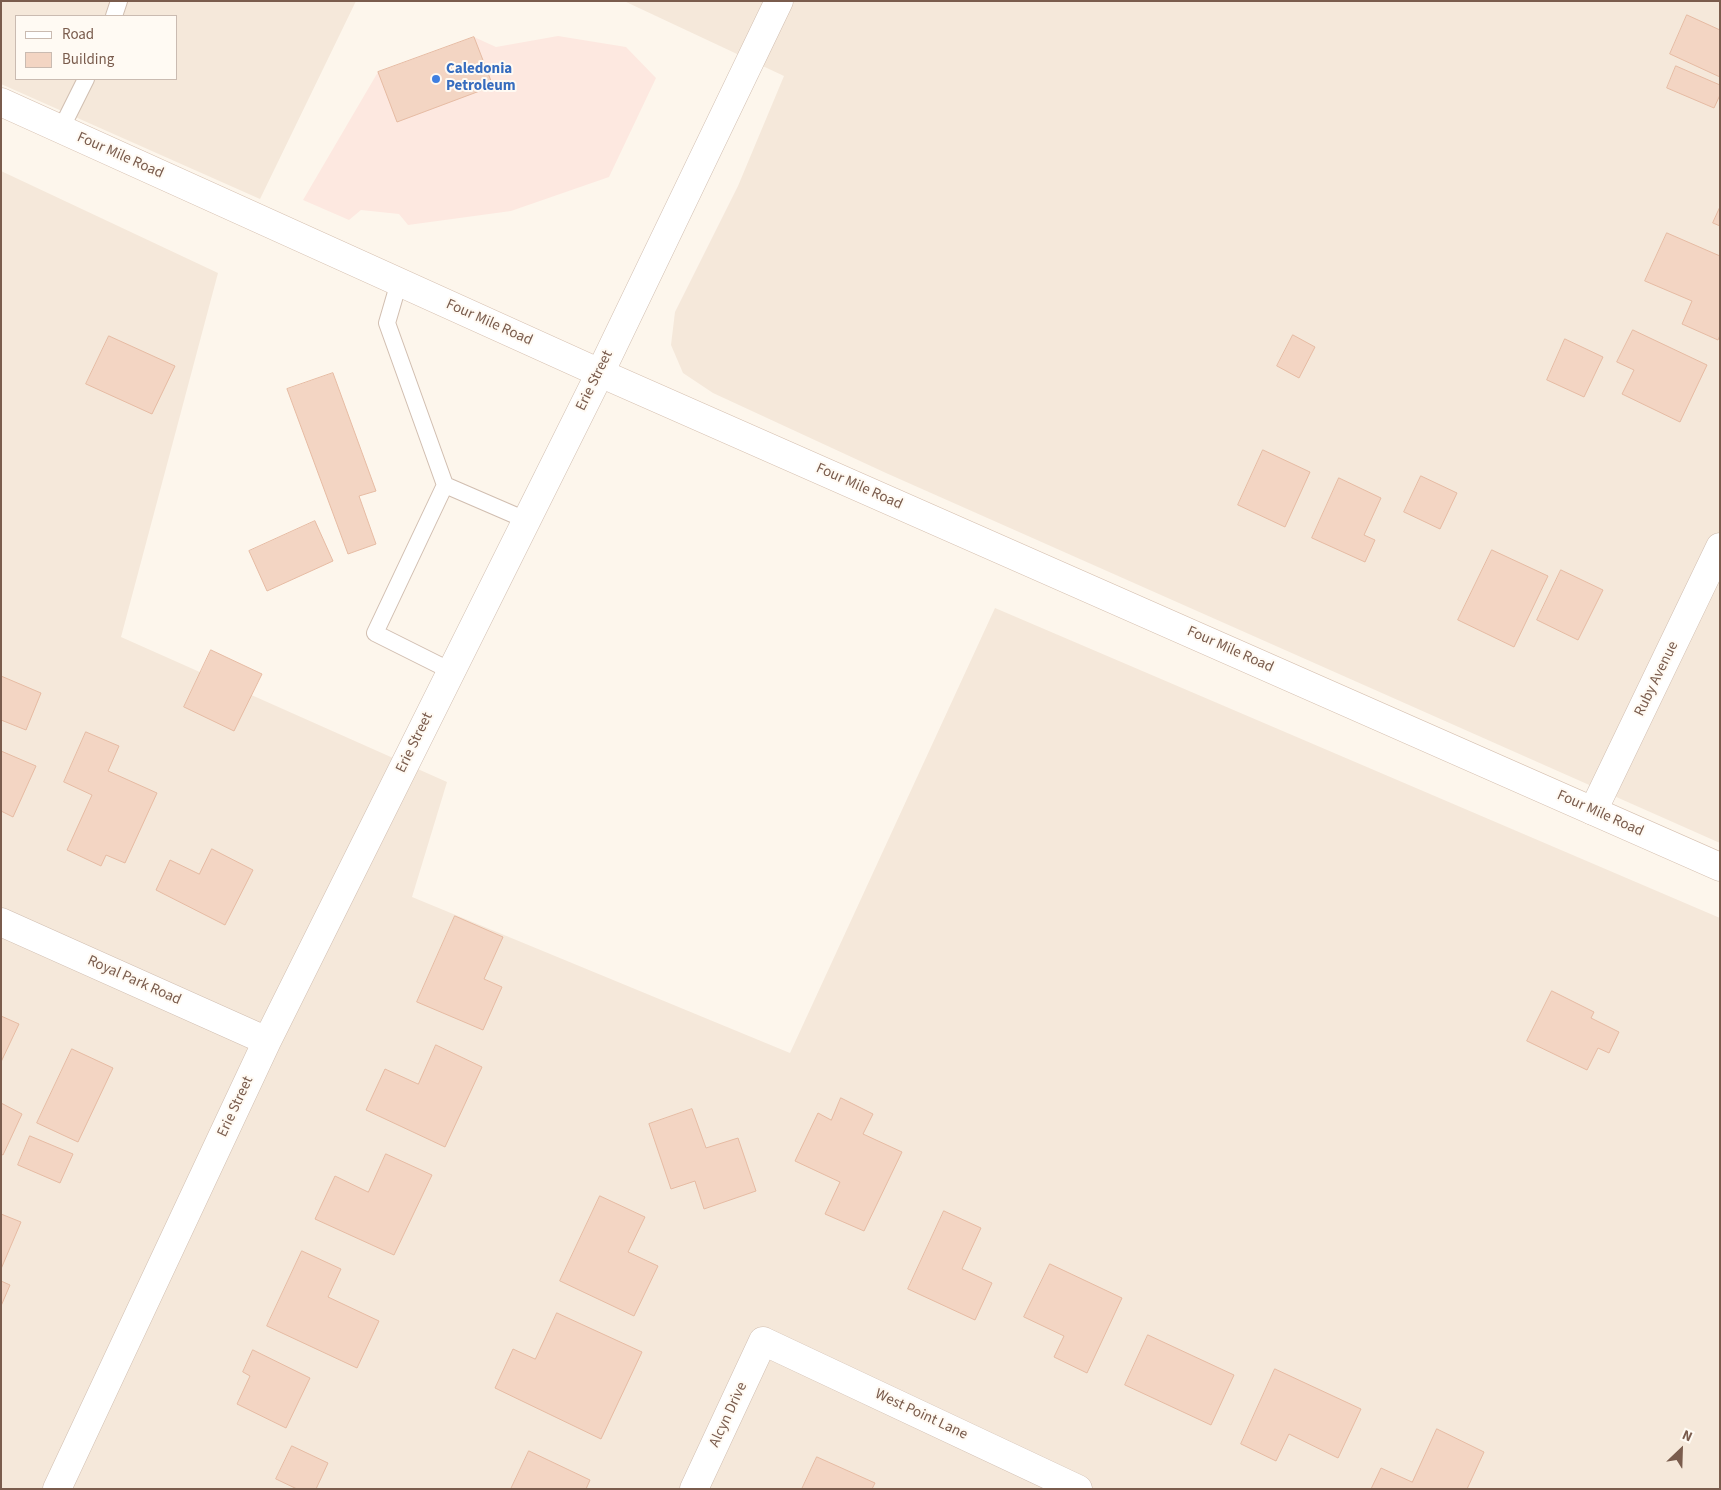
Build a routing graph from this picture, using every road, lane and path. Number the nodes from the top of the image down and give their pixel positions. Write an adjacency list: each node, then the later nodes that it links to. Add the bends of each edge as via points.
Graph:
1 (119, 1): 3 (lane)
2 (779, 1): 8 (street, Erie Street)
3 (114, 15)
4 (86, 80): 6 (lane)
5 (1, 102): 6 (street, Four Mile Road)
6 (61, 129): 7 (street, Four Mile Road)
7 (399, 282): 8 (street, Four Mile Road); 9 (lane, via 387,323)
8 (600, 373): 10 (street, Erie Street); 13 (street, Four Mile Road)
9 (445, 486): 10 (lane); 12 (lane, via 375,633)
10 (526, 520): 12 (street, Erie Street)
11 (1720, 547): 13 (street, Ruby Avenue)
12 (451, 671): 16 (street, Erie Street)
13 (1594, 811): 14 (street, Four Mile Road)
14 (1720, 867)
15 (1, 922): 16 (street, Royal Park Road)
16 (267, 1041): 18 (street, Erie Street)
17 (763, 1341): 19 (street, Alcyn Drive); 20 (street, West Point Lane)
18 (57, 1489)
19 (694, 1489)
20 (1078, 1489)

